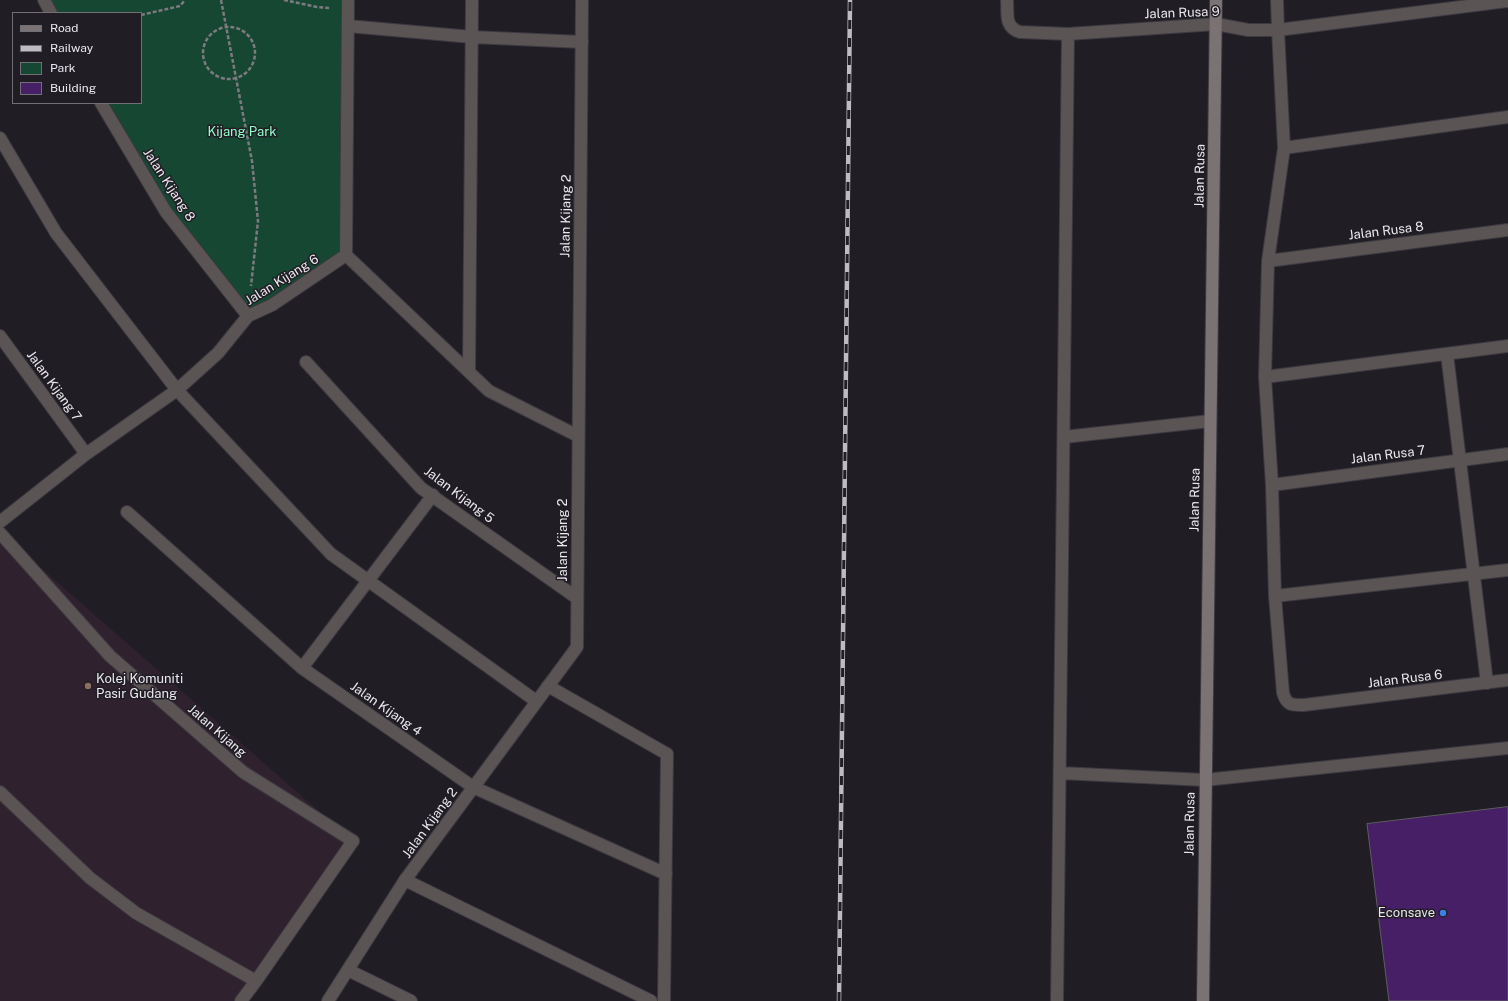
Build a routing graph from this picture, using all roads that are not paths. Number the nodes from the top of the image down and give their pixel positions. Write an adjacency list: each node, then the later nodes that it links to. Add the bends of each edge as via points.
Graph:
1 (44, 0): 9 (street)
2 (472, 0): 14 (street)
3 (582, 0): 15 (street, Jalan Kijang 2)
4 (1007, 0): 13 (street, Jalan Rusa 9, via 1009,25 1013,30)
5 (1216, 0): 10 (street, Jalan Rusa)
6 (1277, 0): 12 (street)
7 (1508, 1): 12 (street, Jalan Rusa 9)
8 (348, 5): 11 (street)
9 (50, 12)
10 (1216, 24): 12 (street, Jalan Rusa 9, via 1248,30); 13 (street, Jalan Rusa 9); 31 (street, Jalan Rusa)
11 (348, 26): 14 (street); 21 (street)
12 (1278, 30): 19 (street)
13 (1068, 34): 33 (street)
14 (472, 37): 15 (street); 28 (street)
15 (582, 42): 32 (street, Jalan Kijang 2)
16 (102, 104): 23 (street, Jalan Kijang 8, via 166,212)
17 (1508, 117): 19 (street)
18 (0, 138): 30 (street, via 56,233)
19 (1284, 148): 22 (street)
20 (1508, 230): 22 (street, Jalan Rusa 8)
21 (346, 256): 23 (street, Jalan Kijang 6, via 272,305); 28 (street)
22 (1268, 261): 29 (street)
23 (248, 316): 30 (street, Jalan Kijang 6, via 218,353)
24 (0, 336): 34 (street, Jalan Kijang 7)
25 (1508, 346): 26 (street)
26 (1447, 354): 29 (street); 36 (street)
27 (306, 362): 38 (street, Jalan Kijang 5, via 421,488)
28 (469, 371): 32 (street, via 489,391)
29 (1265, 376): 37 (street)
30 (176, 390): 34 (street, Jalan Kijang 6); 44 (street, via 331,554)
31 (1210, 421): 33 (street); 54 (street, Jalan Rusa)
32 (578, 436): 46 (street, Jalan Kijang 2)
33 (1064, 437): 53 (street)
34 (86, 454): 40 (street, Jalan Kijang 6)
35 (1508, 454): 36 (street, Jalan Rusa 7)
36 (1460, 460): 37 (street, Jalan Rusa 7); 43 (street)
37 (1272, 485): 45 (street)
38 (433, 495): 44 (street); 46 (street, Jalan Kijang 5)
39 (127, 512): 47 (street, Jalan Kijang 4)
40 (0, 522)
41 (0, 533): 60 (street, Jalan Kijang, via 110,656 243,772 353,841)
42 (1508, 570): 43 (street)
43 (1474, 574): 45 (street); 49 (street)
44 (368, 580): 47 (street); 51 (street)
45 (1275, 596): 49 (street, Jalan Rusa 6, via 1283,693 1285,700 1290,704 1304,705)
46 (577, 598): 50 (street, Jalan Kijang 2, via 577,647)
47 (302, 668): 55 (street, Jalan Kijang 4)
48 (1508, 680): 49 (street, Jalan Rusa 6)
49 (1487, 683)
50 (548, 686): 51 (street, Jalan Kijang 2); 57 (street, via 667,754)
51 (536, 702): 55 (street, Jalan Kijang 2)
52 (1508, 748): 54 (street)
53 (1060, 773): 54 (street); 66 (street)
54 (1205, 780): 67 (street, Jalan Rusa)
55 (473, 787): 57 (street, Jalan Kijang 4); 58 (street, Jalan Kijang 2)
56 (0, 792): 60 (street, via 90,878 136,913)
57 (666, 874): 65 (street)
58 (405, 880): 59 (street, Jalan Kijang 2); 64 (street)
59 (348, 970): 62 (street, Jalan Kijang 2); 63 (street)
60 (256, 981): 61 (street)
61 (241, 1001)
62 (328, 1001)
63 (411, 1001)
64 (652, 1001)
65 (664, 1001)
66 (1057, 1001)
67 (1202, 1001)

